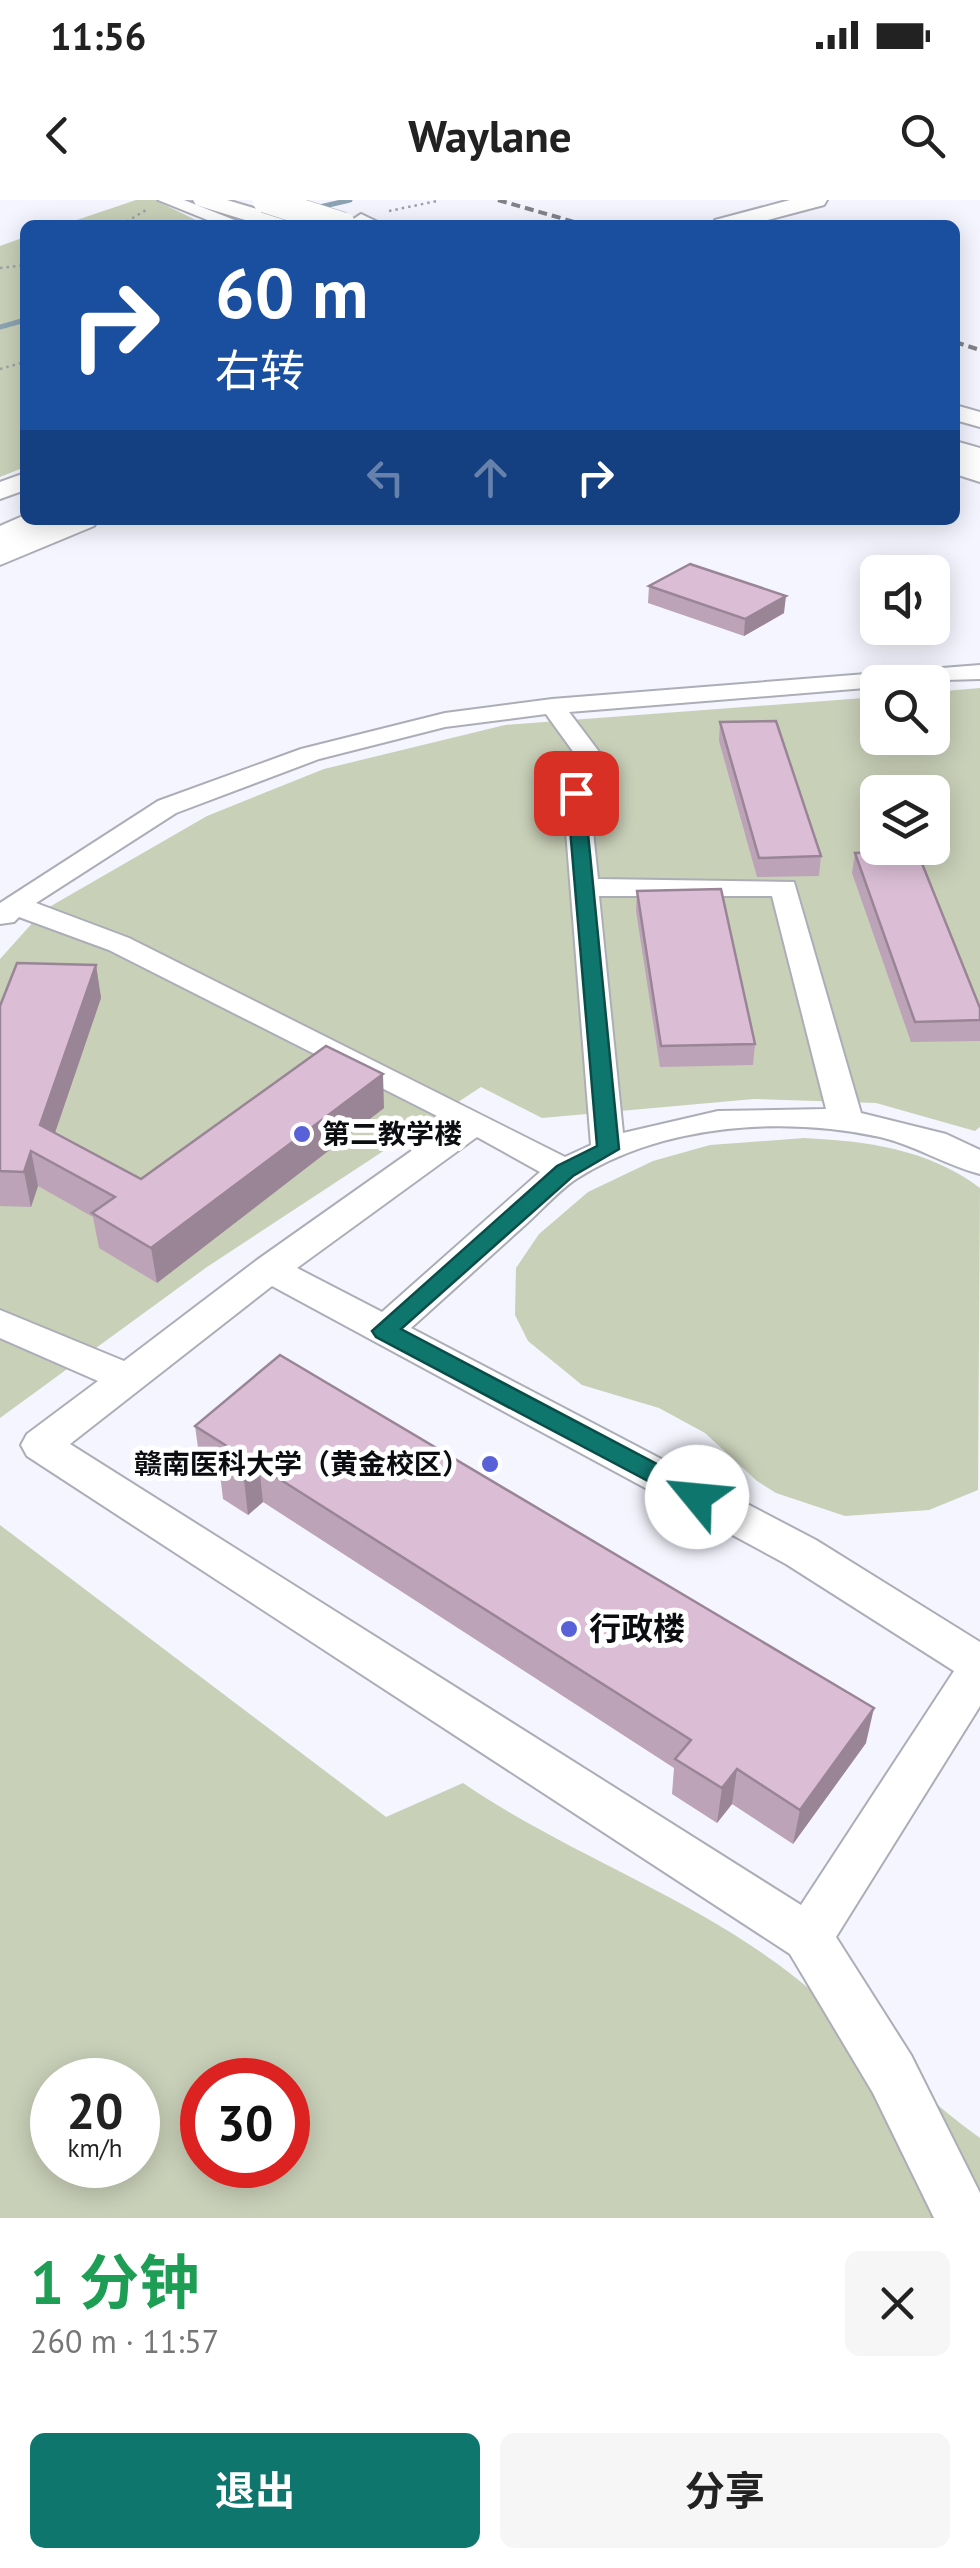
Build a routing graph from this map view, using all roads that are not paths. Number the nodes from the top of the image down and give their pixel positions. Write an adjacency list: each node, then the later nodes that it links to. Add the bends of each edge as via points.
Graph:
1 (205, 200): 7 (main road)
2 (265, 200): 8 (main road, bridge)
3 (816, 200): 9 (main road)
4 (847, 200): 10 (main road)
5 (172, 202): 6 (street)
6 (224, 220)
7 (270, 220)
8 (348, 220)
9 (742, 220)
10 (775, 220)
11 (22, 525): 13 (main road)
12 (74, 525): 14 (street)
13 (0, 538)
14 (0, 557)
15 (980, 672): 16 (street)
16 (552, 706): 17 (street, via 600,769 576,793); 18 (street, via 445,720 310,754 167,807)
17 (584, 887): 19 (street, via 784,888); 21 (street)
18 (7, 912): 20 (street, via 120,944)
19 (846, 1120): 21 (street, via 685,1127); 22 (street, via 913,1132)
20 (475, 1122): 23 (street); 24 (street)
21 (608, 1149): 23 (street)
22 (980, 1162)
23 (565, 1171): 26 (street)
24 (270, 1269): 26 (street); 27 (street)
25 (0, 1324): 27 (street)
26 (384, 1331): 28 (street, via 801,1552)
27 (128, 1378): 29 (street, via 42,1445)
28 (980, 1666): 29 (street)
29 (808, 1937): 30 (street, via 892,2074)
30 (963, 2218)

